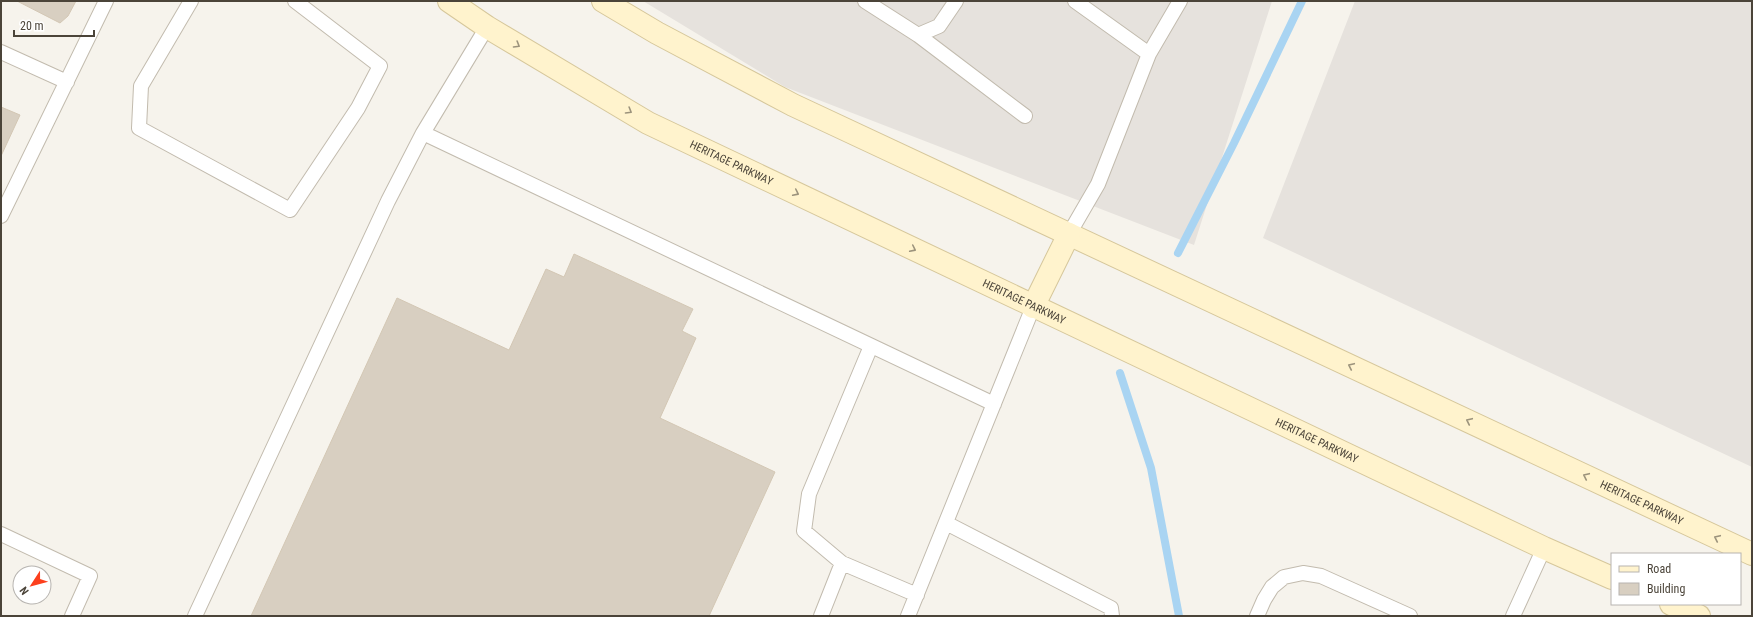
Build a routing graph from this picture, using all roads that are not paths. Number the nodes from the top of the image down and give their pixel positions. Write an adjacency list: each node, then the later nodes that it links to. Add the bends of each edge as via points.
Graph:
1 (106, 1): 14 (lane)
2 (191, 1): 3 (lane, via 141,86 140,128 290,210 358,108 380,66)
3 (295, 1)
4 (449, 1): 10 (main road, HERITAGE PARKWAY)
5 (603, 1): 18 (main road, HERITAGE PARKWAY, via 657,33 793,105)
6 (865, 1): 11 (lane)
7 (956, 1): 11 (lane, via 940,26)
8 (1075, 1): 13 (lane)
9 (1180, 1): 13 (lane)
10 (487, 27): 16 (lane); 19 (main road, HERITAGE PARKWAY, one-way to 19, via 648,122)
11 (918, 35): 15 (lane)
12 (1, 52): 14 (lane)
13 (1149, 54): 18 (lane, via 1098,184)
14 (67, 82): 17 (lane)
15 (1024, 116)
16 (423, 133): 20 (lane); 31 (lane, via 385,208)
17 (1, 216)
18 (1069, 234): 19 (main road); 25 (main road, HERITAGE PARKWAY, one-way to 18)
19 (1033, 307): 21 (lane); 24 (main road, HERITAGE PARKWAY)
20 (872, 346): 21 (lane); 26 (lane, via 809,494 804,531)
21 (994, 404): 22 (lane)
22 (946, 523): 28 (lane); 34 (lane, via 1111,608)
23 (1, 534): 30 (lane, via 90,576)
24 (1544, 548): 27 (main road, HERITAGE PARKWAY); 37 (lane)
25 (1752, 554)
26 (842, 563): 28 (lane); 32 (lane)
27 (1611, 578)
28 (917, 595): 33 (lane)
29 (1673, 605): 38 (main road)
30 (72, 616)
31 (195, 616)
32 (821, 616)
33 (908, 616)
34 (1112, 616)
35 (1257, 616): 36 (lane, via 1272,587 1284,577 1303,573 1322,576)
36 (1410, 616)
37 (1513, 616)
38 (1699, 616)

